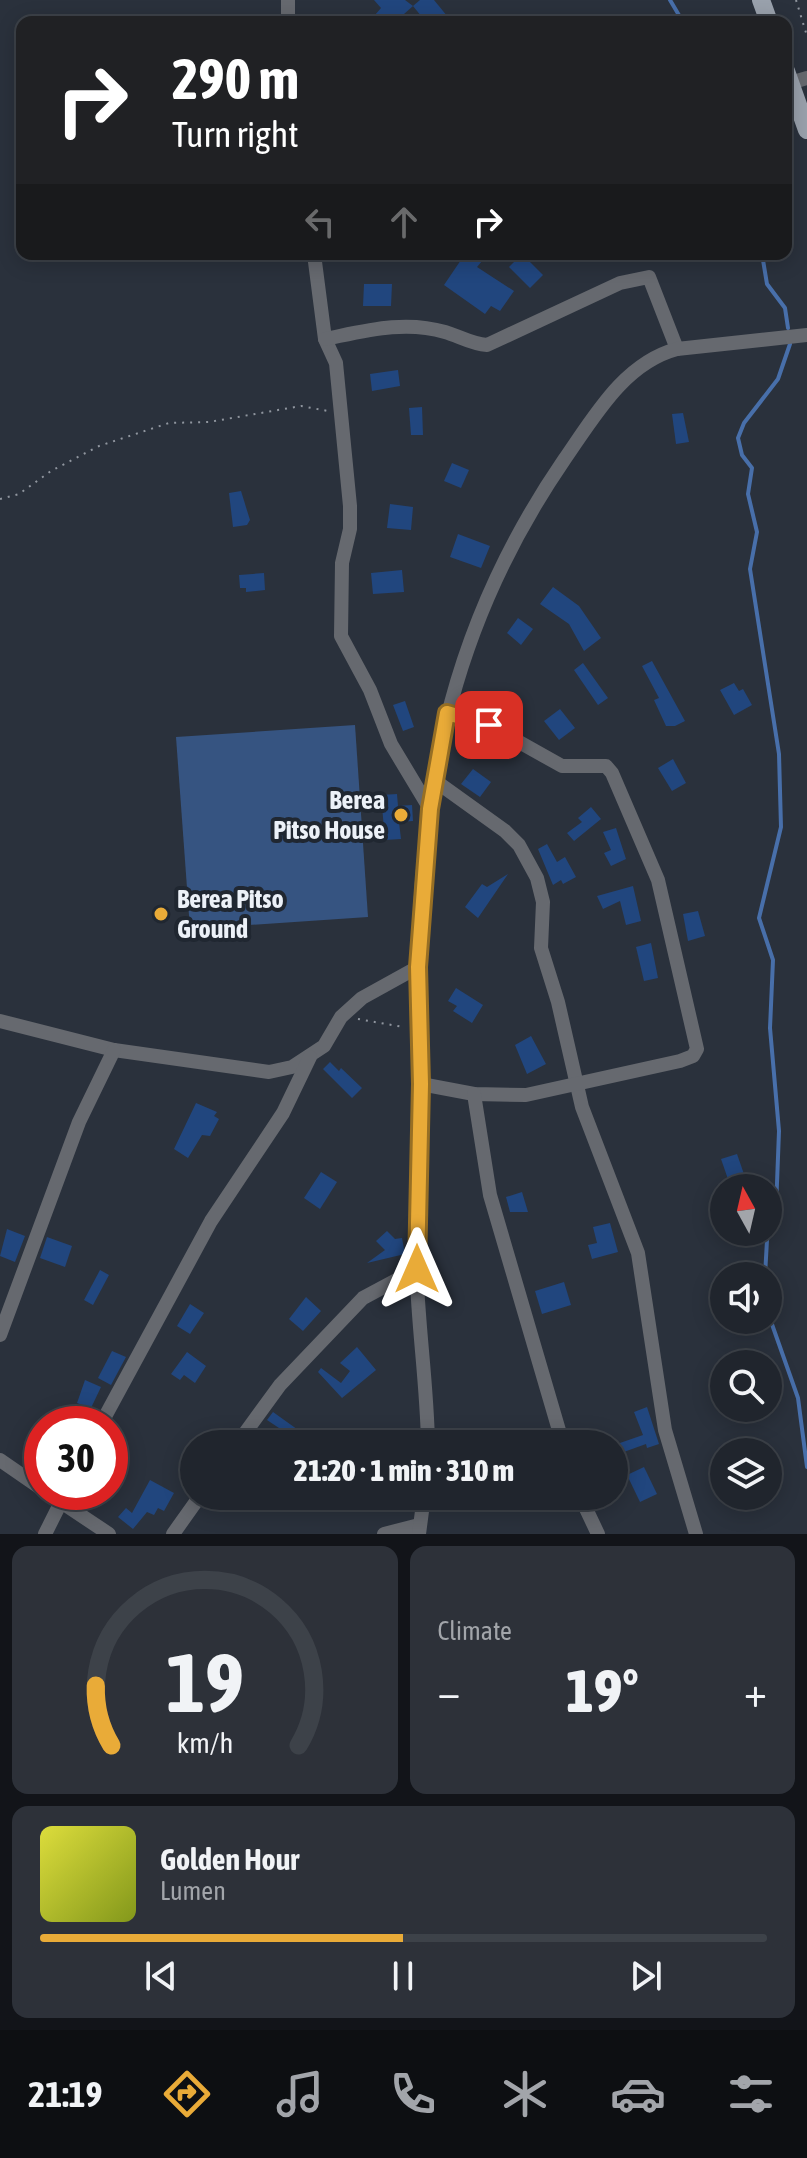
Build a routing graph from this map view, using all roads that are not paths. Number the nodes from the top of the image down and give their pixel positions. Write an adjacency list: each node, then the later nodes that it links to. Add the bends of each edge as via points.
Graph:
1 (794, 77): 2 (main road)
2 (807, 130)
3 (315, 260): 5 (street)
4 (807, 335): 6 (street)
5 (325, 339): 6 (street, via 411,327 487,345 620,283 649,277); 9 (street, via 336,363 350,529 342,563 341,636 366,679 397,755)
6 (677, 349): 7 (street, via 660,353 625,380 537,499 488,590)
7 (447, 713): 8 (street); 15 (street, via 489,725 562,766 606,766 658,880 697,1049 680,1061)
8 (434, 780): 9 (street); 15 (street, via 505,831 537,878 543,902 541,948)
9 (430, 809): 10 (street)
10 (418, 967): 13 (street, via 362,998); 14 (street)
11 (0, 1021): 12 (street)
12 (114, 1050): 13 (street, via 269,1072); 18 (street, via 79,1122)
13 (311, 1056): 19 (street, via 283,1113 211,1221)
14 (421, 1084): 16 (street); 17 (street)
15 (577, 1086): 16 (street, via 526,1095); 36 (street, via 638,1253 665,1430)
16 (474, 1094): 22 (street, via 490,1195)
17 (417, 1269): 20 (street, via 363,1298 280,1385); 21 (street)
18 (0, 1335)
19 (111, 1406)
20 (247, 1430)
21 (427, 1430)
22 (559, 1430)
23 (0, 1460): 24 (street)
24 (24, 1477)
25 (57, 1510): 31 (street)
26 (79, 1510): 32 (street)
27 (190, 1510): 33 (street)
28 (422, 1510): 30 (street)
29 (587, 1510): 35 (street)
30 (419, 1530): 34 (street)
31 (45, 1534)
32 (109, 1534)
33 (173, 1534)
34 (384, 1534)
35 (598, 1534)
36 (696, 1534)

